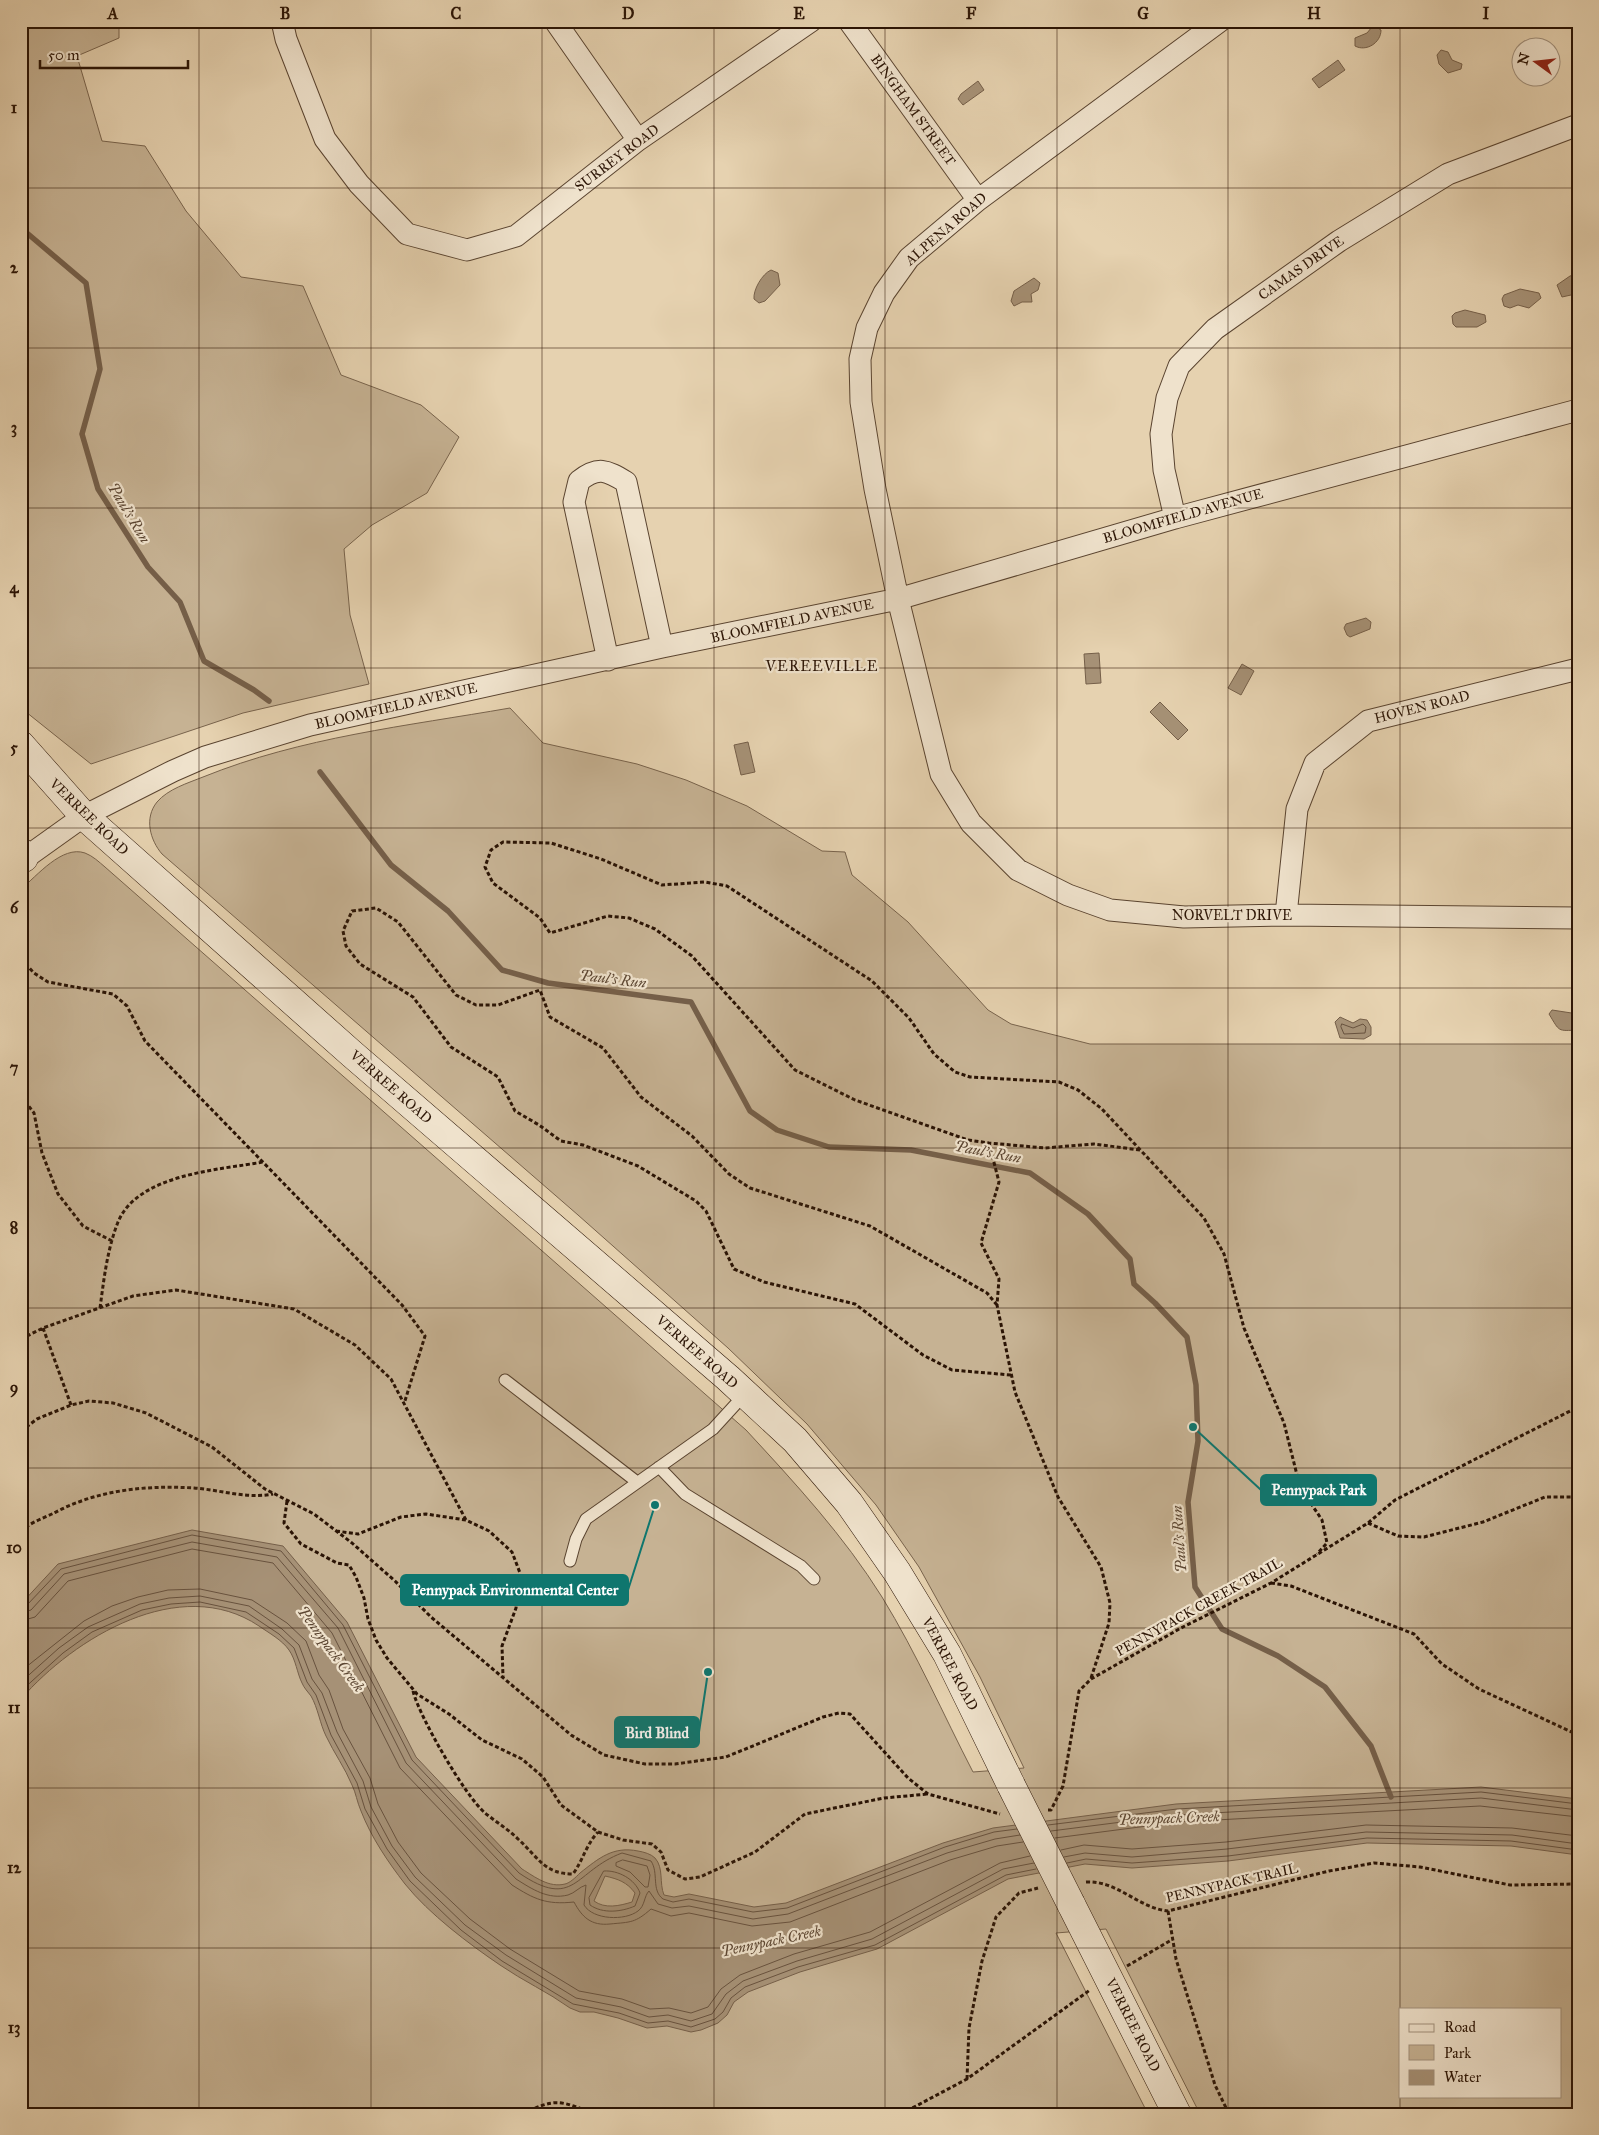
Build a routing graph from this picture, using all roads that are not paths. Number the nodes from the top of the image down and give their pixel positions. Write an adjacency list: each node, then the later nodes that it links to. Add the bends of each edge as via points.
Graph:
1 (282, 21): 7 (street, SURREY ROAD, via 325,139 359,184 411,235 466,250 516,236)
2 (555, 21): 7 (street)
3 (811, 21): 7 (street, SURREY ROAD)
4 (849, 21): 8 (street, BINGHAM STREET)
5 (1220, 21): 8 (street, ALPENA ROAD)
6 (1578, 125): 10 (street, CAMAS DRIVE, via 1448,174 1338,241 1215,329 1179,366 1167,398 1161,434 1164,470)
7 (638, 140)
8 (978, 200): 11 (street, ALPENA ROAD, via 909,258 884,293 867,328 860,359 861,402)
9 (1578, 410): 10 (street, BLOOMFIELD AVENUE)
10 (1175, 518): 11 (street, BLOOMFIELD AVENUE)
11 (898, 599): 12 (street, BLOOMFIELD AVENUE); 18 (street, NORVELT DRIVE, via 941,774 971,823 1018,870 1068,895 1110,910 1184,918)
12 (662, 647): 13 (street, BLOOMFIELD AVENUE); 13 (street, via 626,482 608,472 591,472 579,481 574,502)
13 (608, 660): 16 (street, BLOOMFIELD AVENUE, via 329,721 205,756)
14 (1578, 668): 18 (street, HOVEN ROAD, via 1368,721 1315,763 1297,809)
15 (21, 745): 16 (main road, VERREE ROAD)
16 (84, 816): 17 (street, BLOOMFIELD AVENUE); 21 (main road, VERREE ROAD, via 352,1054)
17 (22, 857)
18 (1286, 915): 19 (street, NORVELT DRIVE)
19 (1578, 918)
20 (505, 1380): 23 (lane)
21 (745, 1394): 22 (lane, via 713,1429); 26 (main road, VERREE ROAD, bridge, via 794,1440 849,1503 947,1654 1011,1785 1075,1893 1108,1977)
22 (659, 1468): 23 (lane); 25 (lane, via 685,1494 801,1566)
23 (637, 1482): 24 (lane, via 586,1519)
24 (570, 1561)
25 (814, 1579)
26 (1177, 2114)

